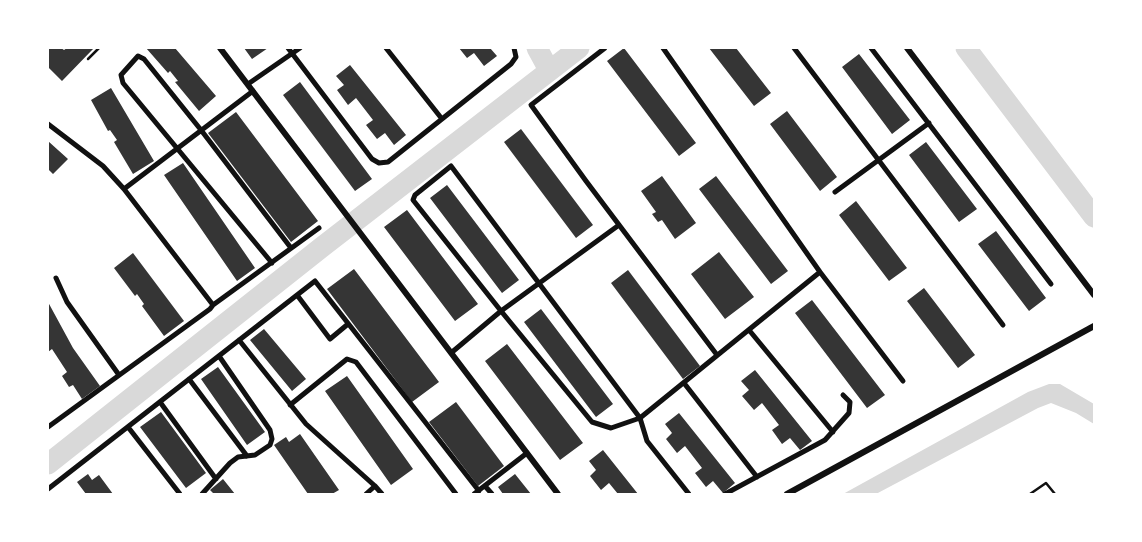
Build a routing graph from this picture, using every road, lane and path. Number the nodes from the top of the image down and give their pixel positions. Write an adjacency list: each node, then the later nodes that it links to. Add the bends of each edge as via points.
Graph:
1 (99, 48): 13 (lane)
2 (220, 48): 14 (street)
3 (288, 48): 12 (street)
4 (300, 48): 12 (street)
5 (386, 48): 16 (street)
6 (514, 48): 16 (street, via 516,57 511,64)
7 (605, 48): 24 (street, via 531,105)
8 (663, 48): 28 (street)
9 (794, 48): 21 (street)
10 (871, 48): 17 (street)
11 (907, 48): 33 (street)
12 (292, 53): 14 (street); 16 (street, via 372,159 379,163 388,162)
13 (88, 59)
14 (248, 84): 15 (street)
15 (253, 91): 19 (street); 41 (street)
16 (442, 119)
17 (928, 123): 21 (street); 31 (street)
18 (48, 124): 22 (street, via 103,166)
19 (201, 130): 20 (street); 20 (street, via 144,59 138,56 121,75 123,83); 26 (street)
20 (177, 148): 22 (street); 27 (street)
21 (878, 160): 23 (street); 37 (street)
22 (124, 189): 34 (street)
23 (835, 192)
24 (619, 225): 30 (street); 42 (street)
25 (319, 228): 26 (street)
26 (291, 248): 27 (street)
27 (272, 263): 34 (street)
28 (820, 272): 39 (street); 46 (street)
29 (56, 278): 44 (street, via 67,302)
30 (539, 284): 35 (street); 35 (street, via 450,166 413,200); 51 (street)
31 (1051, 284)
32 (297, 295): 36 (street, via 315,281); 36 (street, via 330,339); 40 (street)
33 (1094, 295)
34 (213, 305): 44 (street)
35 (501, 311): 41 (street); 51 (street, via 592,422 611,428)
36 (348, 324): 62 (street)
37 (1003, 325)
38 (1094, 326): 72 (street)
39 (748, 330): 42 (street); 54 (street)
40 (239, 340): 43 (street); 50 (street)
41 (451, 353): 55 (street)
42 (717, 355): 47 (street)
43 (219, 356): 45 (street); 56 (street, via 270,430 270,445 255,455)
44 (119, 375): 52 (street)
45 (190, 379): 49 (street); 56 (street)
46 (902, 381)
47 (684, 383): 51 (street); 57 (street)
48 (843, 395): 54 (street, via 850,402 850,413)
49 (160, 402): 53 (street); 58 (street)
50 (290, 404): 59 (street, via 306,424); 67 (street, via 348,359 356,362)
51 (640, 418): 70 (street, via 647,441)
52 (48, 427)
53 (128, 427): 61 (street); 63 (street)
54 (832, 432): 57 (street, via 825,440)
55 (527, 453): 60 (street); 69 (street)
56 (247, 456): 58 (street, via 238,458)
57 (757, 477): 71 (street)
58 (216, 479): 64 (street)
59 (375, 486): 65 (street); 66 (street)
60 (485, 486): 62 (street); 68 (street)
61 (48, 489)
62 (476, 493)
63 (180, 494)
64 (202, 494)
65 (366, 494)
66 (382, 494)
67 (456, 494)
68 (492, 494)
69 (558, 494)
70 (689, 494)
71 (725, 494)
72 (787, 494)
73 (1030, 494): 74 (lane, via 1046,483)
74 (1054, 494)

